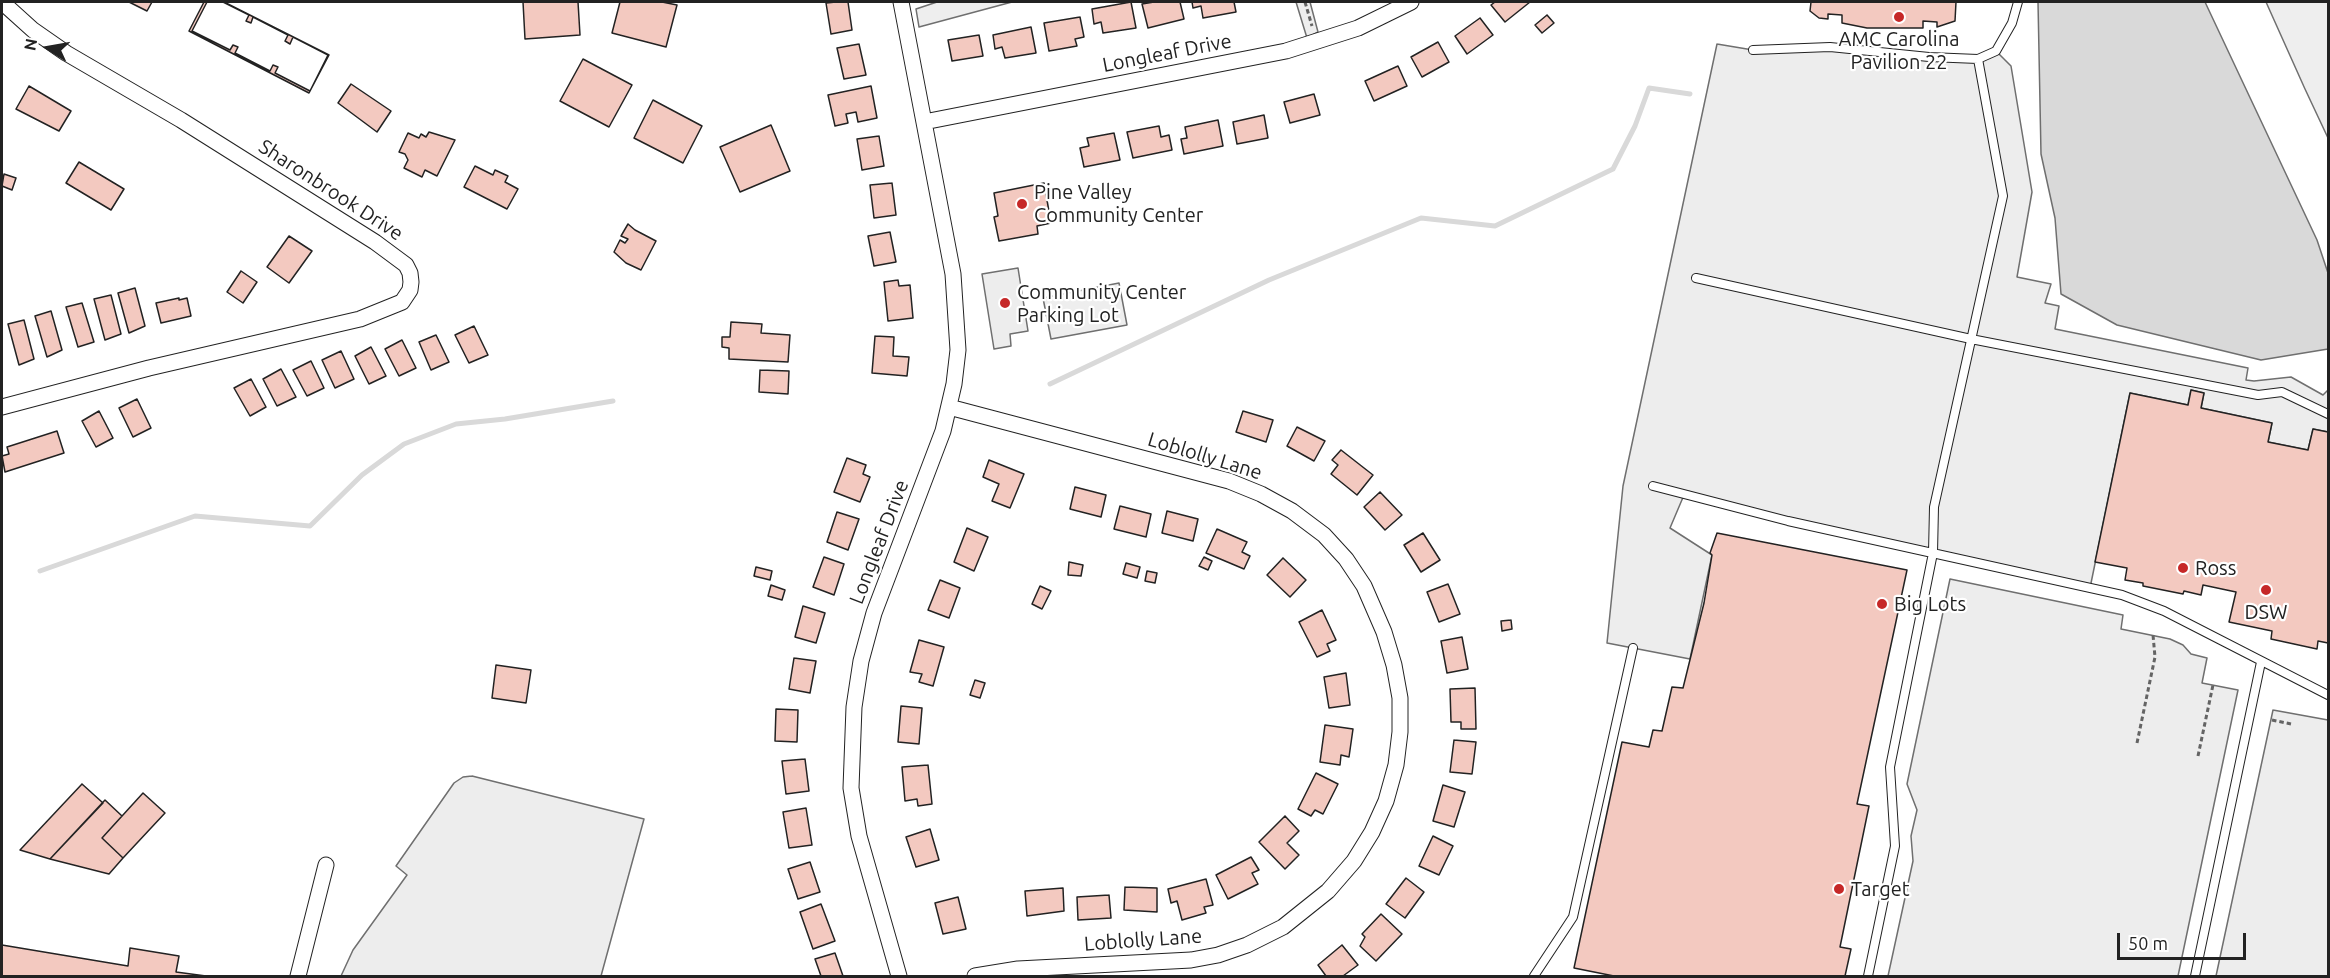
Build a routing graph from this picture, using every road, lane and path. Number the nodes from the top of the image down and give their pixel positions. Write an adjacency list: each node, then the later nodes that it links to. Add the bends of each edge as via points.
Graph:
1 (2, 2): 12 (street, Sharonbrook Drive, via 66,53 375,242 406,265 411,282 402,302 360,320 149,368)
2 (901, 2): 9 (street, Longleaf Drive)
3 (1305, 2): 6 (path)
4 (1411, 2): 9 (street, Longleaf Drive, via 1358,28 1286,51)
5 (2018, 2): 8 (lane, via 2013,23 1996,51)
6 (1312, 26)
7 (1753, 50): 8 (lane, via 1830,47)
8 (1978, 59): 11 (lane, via 2003,196)
9 (924, 122): 13 (street, Longleaf Drive, via 953,274 957,318 957,358)
10 (1696, 278): 11 (lane)
11 (1971, 339): 14 (lane, via 2258,394 2282,392); 16 (lane, via 1934,507)
12 (2, 407)
13 (949, 407): 28 (street, Longleaf Drive, via 935,456 874,613 854,706 853,798 866,862); 29 (street, Loblolly Lane, via 1229,481 1292,511 1324,535 1364,586 1388,643 1400,698 1396,765 1372,832 1328,891 1283,927 1247,945 1191,960 1018,969)
14 (2328, 414)
15 (1653, 486): 16 (lane)
16 (1933, 554): 19 (lane, via 2122,595 2158,608); 31 (lane, via 1890,767 1895,846)
17 (2153, 635): 24 (path, via 2155,657)
18 (1633, 648): 30 (lane, via 1573,917)
19 (2261, 662): 21 (lane); 32 (lane)
20 (2213, 685): 25 (path)
21 (2328, 695)
22 (2272, 720): 23 (path)
23 (2292, 724)
24 (2137, 743)
25 (2198, 756)
26 (326, 865): 27 (street)
27 (298, 976)
28 (899, 976)
29 (975, 976)
30 (1534, 976)
31 (1868, 976)
32 (2195, 976)

